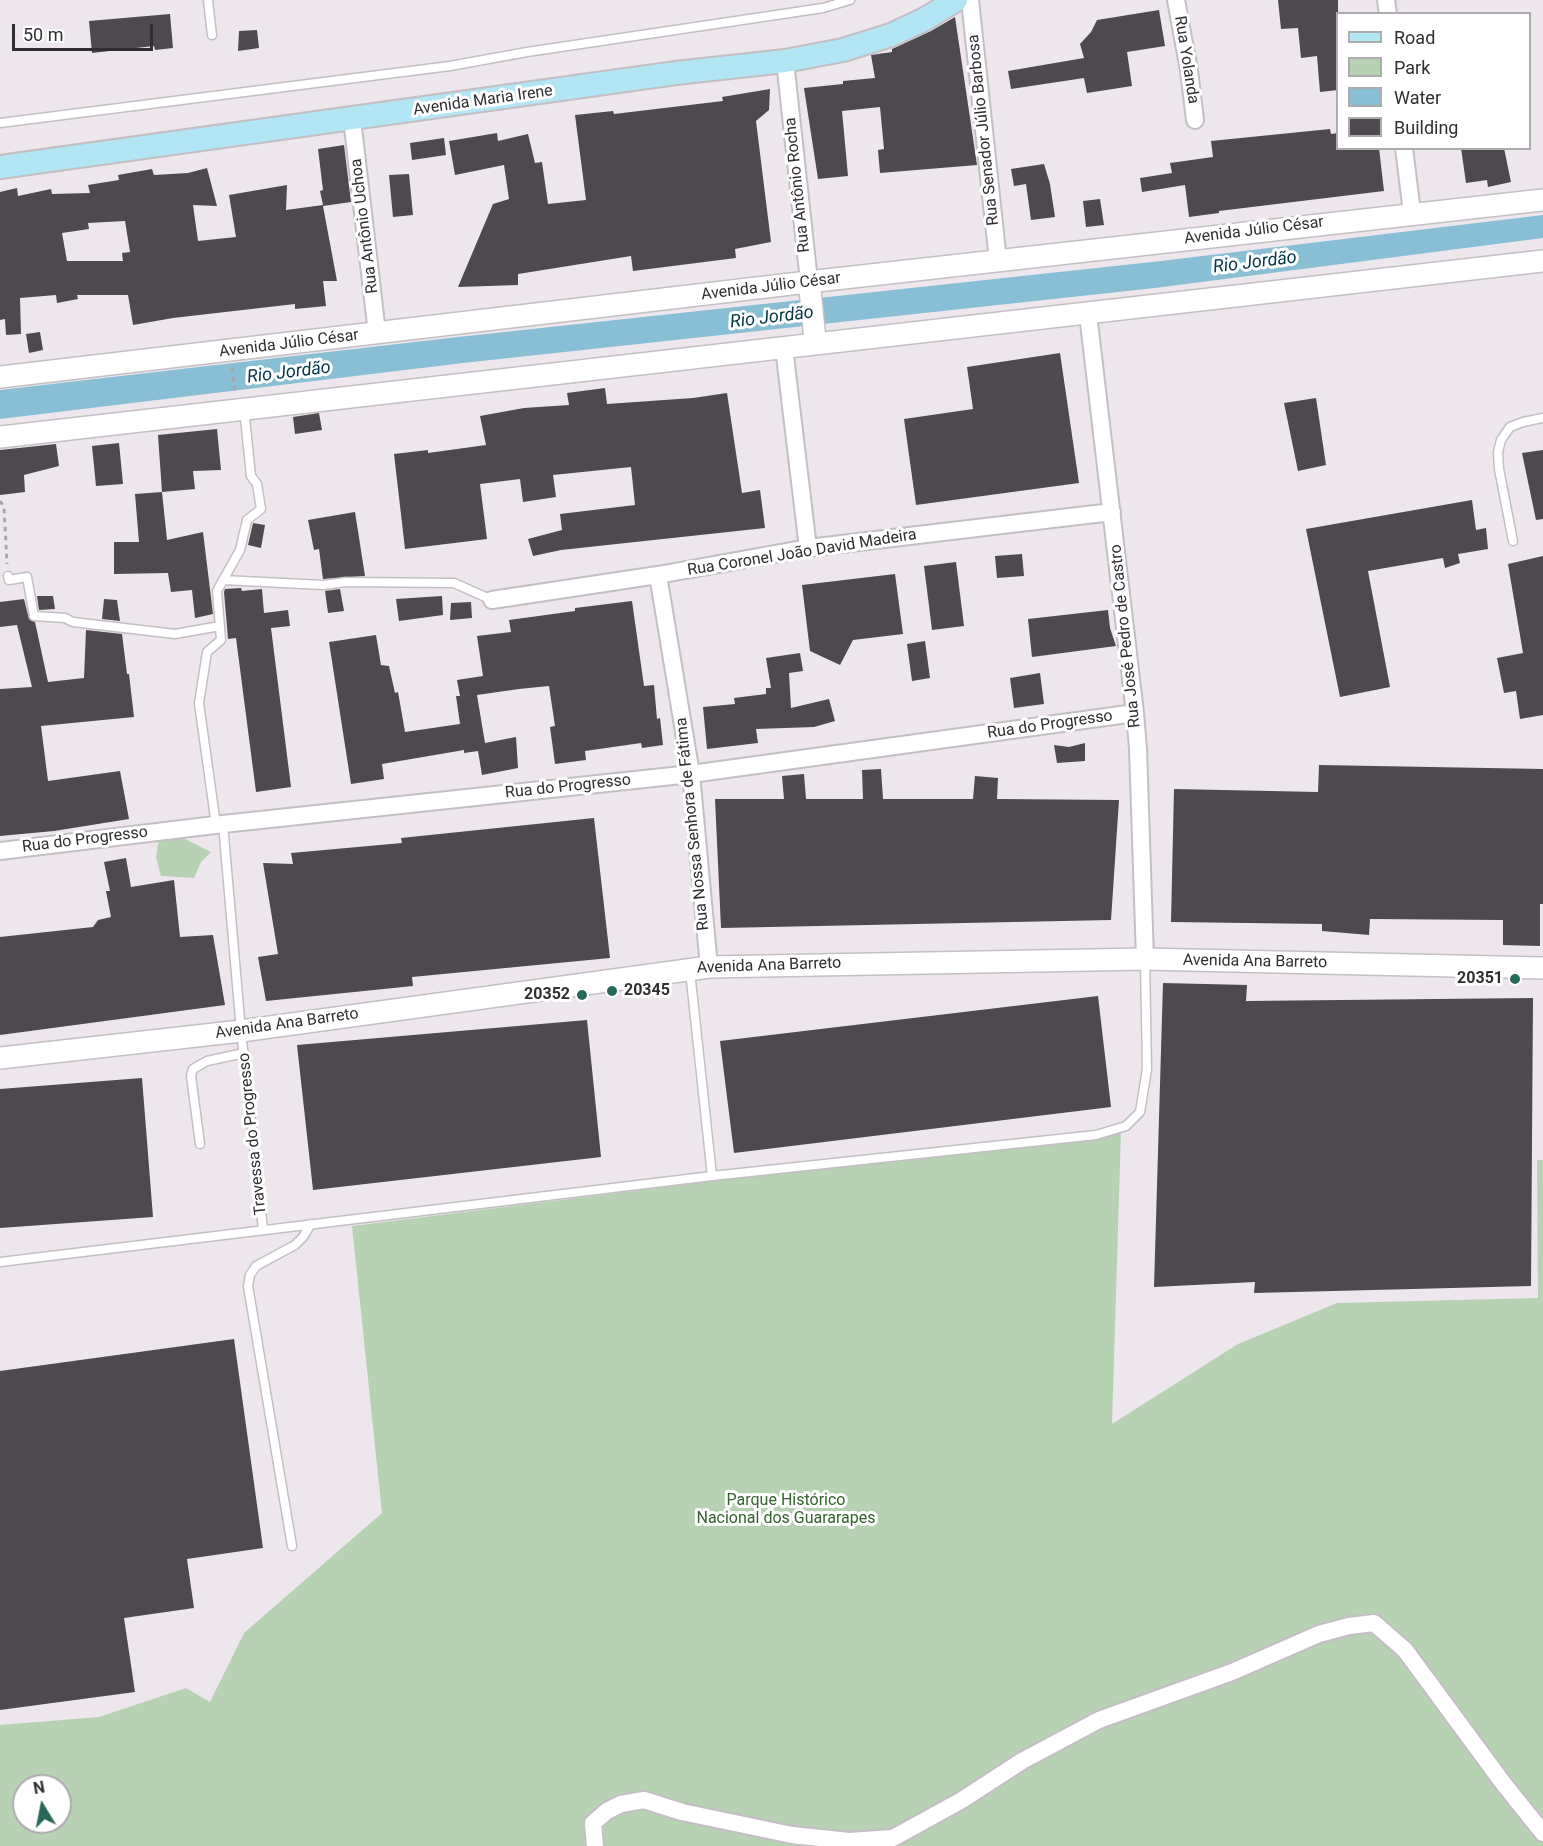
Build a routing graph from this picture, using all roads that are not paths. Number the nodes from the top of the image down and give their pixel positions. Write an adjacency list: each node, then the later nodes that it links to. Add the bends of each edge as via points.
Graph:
1 (208, 0): 6 (lane)
2 (850, 0): 10 (lane, via 823,8 450,66)
3 (956, 0): 7 (main road, Avenida Maria Irene, via 891,35 843,50)
4 (970, 0): 15 (street, Rua Senador Júlio Barbosa)
5 (1176, 0): 9 (street, Rua Yolanda)
6 (212, 35)
7 (784, 61): 8 (main road, Avenida Maria Irene); 17 (street, Rua Antônio Rocha)
8 (352, 119): 12 (main road, Avenida Maria Irene); 19 (street, Rua Antônio Uchoa)
9 (1195, 120)
10 (0, 123)
11 (1404, 150): 14 (street)
12 (0, 167)
13 (1543, 200): 14 (street, Avenida Júlio César)
14 (1413, 213): 15 (street, Avenida Júlio César)
15 (998, 261): 17 (street, Avenida Júlio César)
16 (1543, 261): 18 (street)
17 (809, 286): 19 (street, Avenida Júlio César); 20 (street, Rua Antônio Rocha)
18 (1088, 314): 20 (street); 26 (street, Rua José Pedro de Castro)
19 (377, 333): 22 (street, Avenida Júlio César)
20 (816, 342): 21 (street)
21 (784, 348): 23 (street); 28 (street)
22 (0, 377)
23 (240, 403): 25 (street); 31 (lane, via 251,476 257,484 261,509 247,520 240,550)
24 (1543, 418): 27 (lane, via 1510,427 1500,446 1499,469)
25 (0, 437)
26 (1112, 512): 28 (street, Rua Coronel João David Madeira); 34 (street, Rua José Pedro de Castro)
27 (1513, 541)
28 (808, 548): 29 (street, Rua Coronel João David Madeira)
29 (658, 575): 32 (street, Rua Coronel João David Madeira); 35 (street, Rua Nossa Senhora de Fátima)
30 (8, 576): 33 (lane, via 9,580 27,577 34,616 174,634)
31 (223, 580): 32 (lane, via 323,585 454,583); 33 (lane, via 218,591)
32 (492, 600)
33 (220, 626): 36 (lane, Travessa do Progresso, via 221,640 207,652 199,703)
34 (1135, 713): 35 (street, Rua do Progresso); 38 (street, Rua José Pedro de Castro)
35 (691, 774): 36 (street, Rua do Progresso); 39 (street, Rua Nossa Senhora de Fátima)
36 (220, 824): 37 (street, Rua do Progresso); 41 (lane, Travessa do Progresso)
37 (0, 851)
38 (1145, 959): 39 (street, Avenida Ana Barreto); 40 (street, Avenida Ana Barreto); 45 (lane, via 1147,1069 1140,1112 1126,1126 1096,1136)
39 (699, 968): 41 (street, Avenida Ana Barreto); 45 (lane)
40 (1543, 968)
41 (241, 1031): 42 (lane, Travessa do Progresso); 43 (street, Avenida Ana Barreto)
42 (244, 1053): 44 (lane, via 207,1061 193,1069 190,1076); 47 (lane, Travessa do Progresso)
43 (0, 1058)
44 (200, 1144)
45 (712, 1176): 46 (lane)
46 (311, 1224): 47 (lane); 49 (lane, via 295,1245 256,1266 248,1286)
47 (263, 1229): 48 (lane)
48 (0, 1262)
49 (292, 1546)
50 (1543, 1833): 51 (street, via 1405,1650 1374,1623 1319,1634 1232,1672 1099,1720 893,1838 849,1841 792,1835 644,1800 621,1804 594,1823)
51 (595, 1846)

